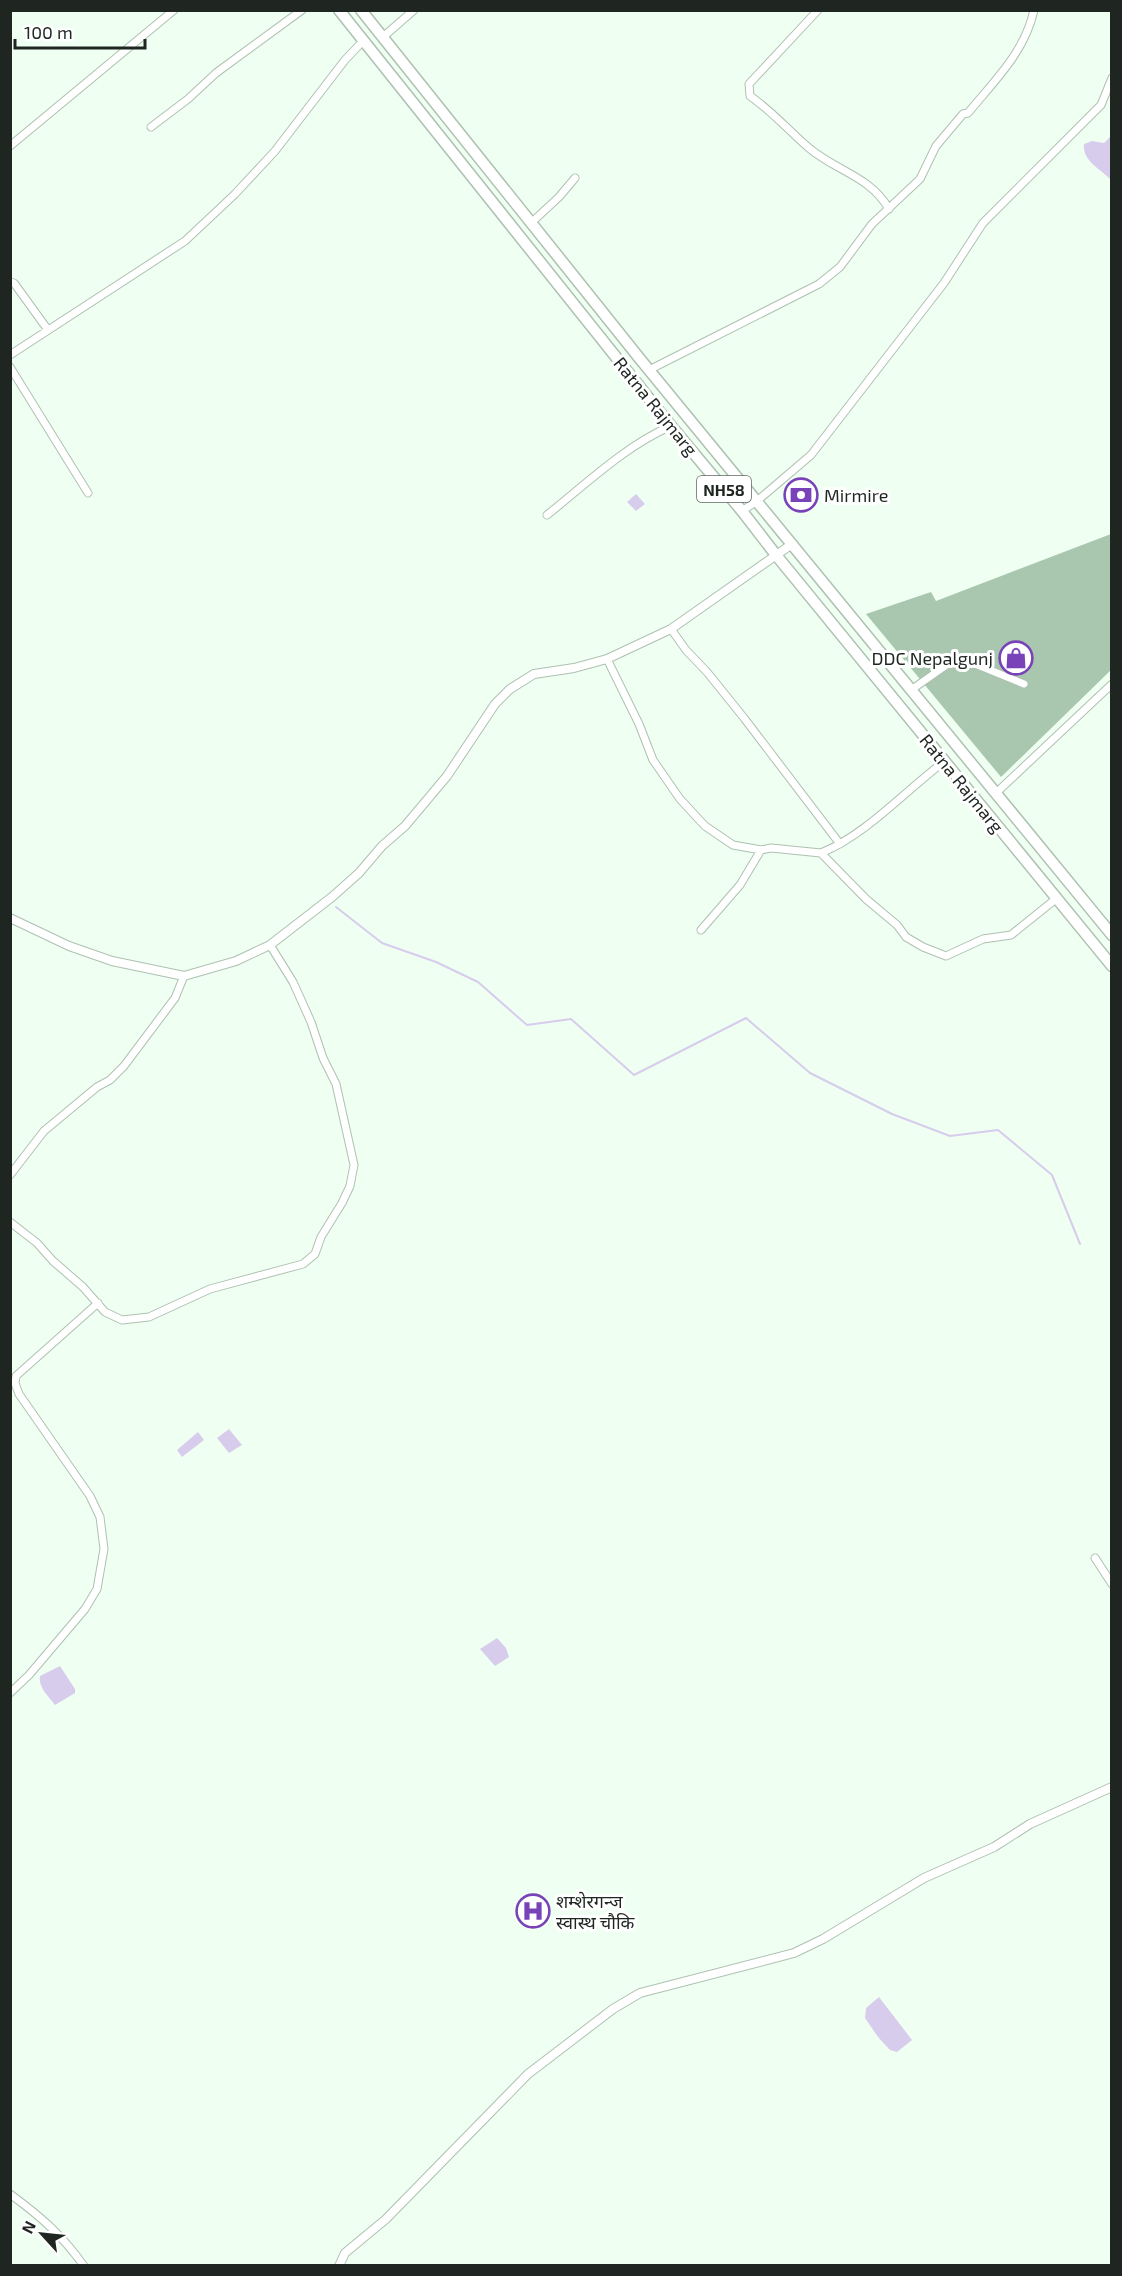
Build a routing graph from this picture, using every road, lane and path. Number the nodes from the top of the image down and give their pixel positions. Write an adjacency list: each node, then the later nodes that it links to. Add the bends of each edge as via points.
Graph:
1 (174, 10): 13 (street)
2 (302, 10): 12 (street, via 216,73)
3 (339, 10): 9 (highway, Ratna Rajmarg / NH58)
4 (362, 10): 8 (highway, Ratna Rajmarg / NH58)
5 (414, 10): 8 (street)
6 (818, 10): 15 (street, via 749,84 750,96 810,150 881,194)
7 (1034, 10): 15 (street, via 1016,56 936,146 920,179)
8 (383, 37): 16 (highway, Ratna Rajmarg / NH58)
9 (363, 41): 18 (street, via 275,151 185,241); 22 (highway, Ratna Rajmarg / NH58)
10 (1112, 78): 11 (street)
11 (1108, 99): 24 (street, via 984,224 944,283 811,455)
12 (152, 127)
13 (10, 146)
14 (575, 178): 16 (street)
15 (889, 208): 21 (street, via 840,267 819,284)
16 (531, 223): 21 (highway, Ratna Rajmarg / NH58)
17 (10, 282): 18 (street)
18 (48, 330): 19 (street)
19 (10, 355)
20 (10, 367): 23 (street)
21 (649, 370): 24 (highway, Ratna Rajmarg / NH58)
22 (671, 426): 25 (highway, Ratna Rajmarg / NH58); 26 (street, via 615,460)
23 (88, 493)
24 (757, 501): 25 (street); 27 (highway, Ratna Rajmarg / NH58)
25 (742, 511): 28 (highway, Ratna Rajmarg / NH58)
26 (547, 515)
27 (792, 544): 28 (street); 33 (highway, Ratna Rajmarg / NH58)
28 (776, 555): 29 (street); 34 (highway, Ratna Rajmarg / NH58)
29 (671, 629): 30 (street); 36 (street)
30 (607, 659): 37 (street, via 653,760 680,799 705,826 733,845); 43 (street, via 534,674 510,688 447,776 405,826 332,897)
31 (1024, 684): 33 (street, via 958,657)
32 (1112, 684): 35 (street)
33 (911, 690): 35 (highway, Ratna Rajmarg / NH58)
34 (945, 761): 36 (street); 39 (highway, Ratna Rajmarg / NH58)
35 (996, 793): 42 (highway, Ratna Rajmarg / NH58)
36 (840, 844): 38 (street)
37 (761, 850): 38 (street); 41 (street, via 740,885)
38 (821, 853): 39 (street, via 906,936 946,956 983,939 1011,935)
39 (1057, 898): 44 (highway, Ratna Rajmarg / NH58)
40 (10, 918): 45 (street, via 112,961)
41 (701, 930)
42 (1112, 935)
43 (270, 945): 45 (street, via 236,961); 48 (street, via 297,992 336,1084 354,1165 342,1203 315,1254 303,1264 210,1289 136,1320 112,1317)
44 (1112, 966)
45 (184, 976): 46 (street, via 175,998 124,1066 44,1131)
46 (10, 1175)
47 (10, 1222): 48 (street)
48 (98, 1303): 51 (street, via 16,1376 19,1394 90,1496 100,1517 104,1549 97,1589 85,1609)
49 (1095, 1558): 50 (street)
50 (1112, 1584)
51 (10, 1694)
52 (1112, 1788): 55 (street, via 924,1878 794,1953 640,1993 613,2009 528,2074 386,2219 345,2253)
53 (10, 2194): 54 (street, via 66,2241)
54 (84, 2265)
55 (339, 2265)

